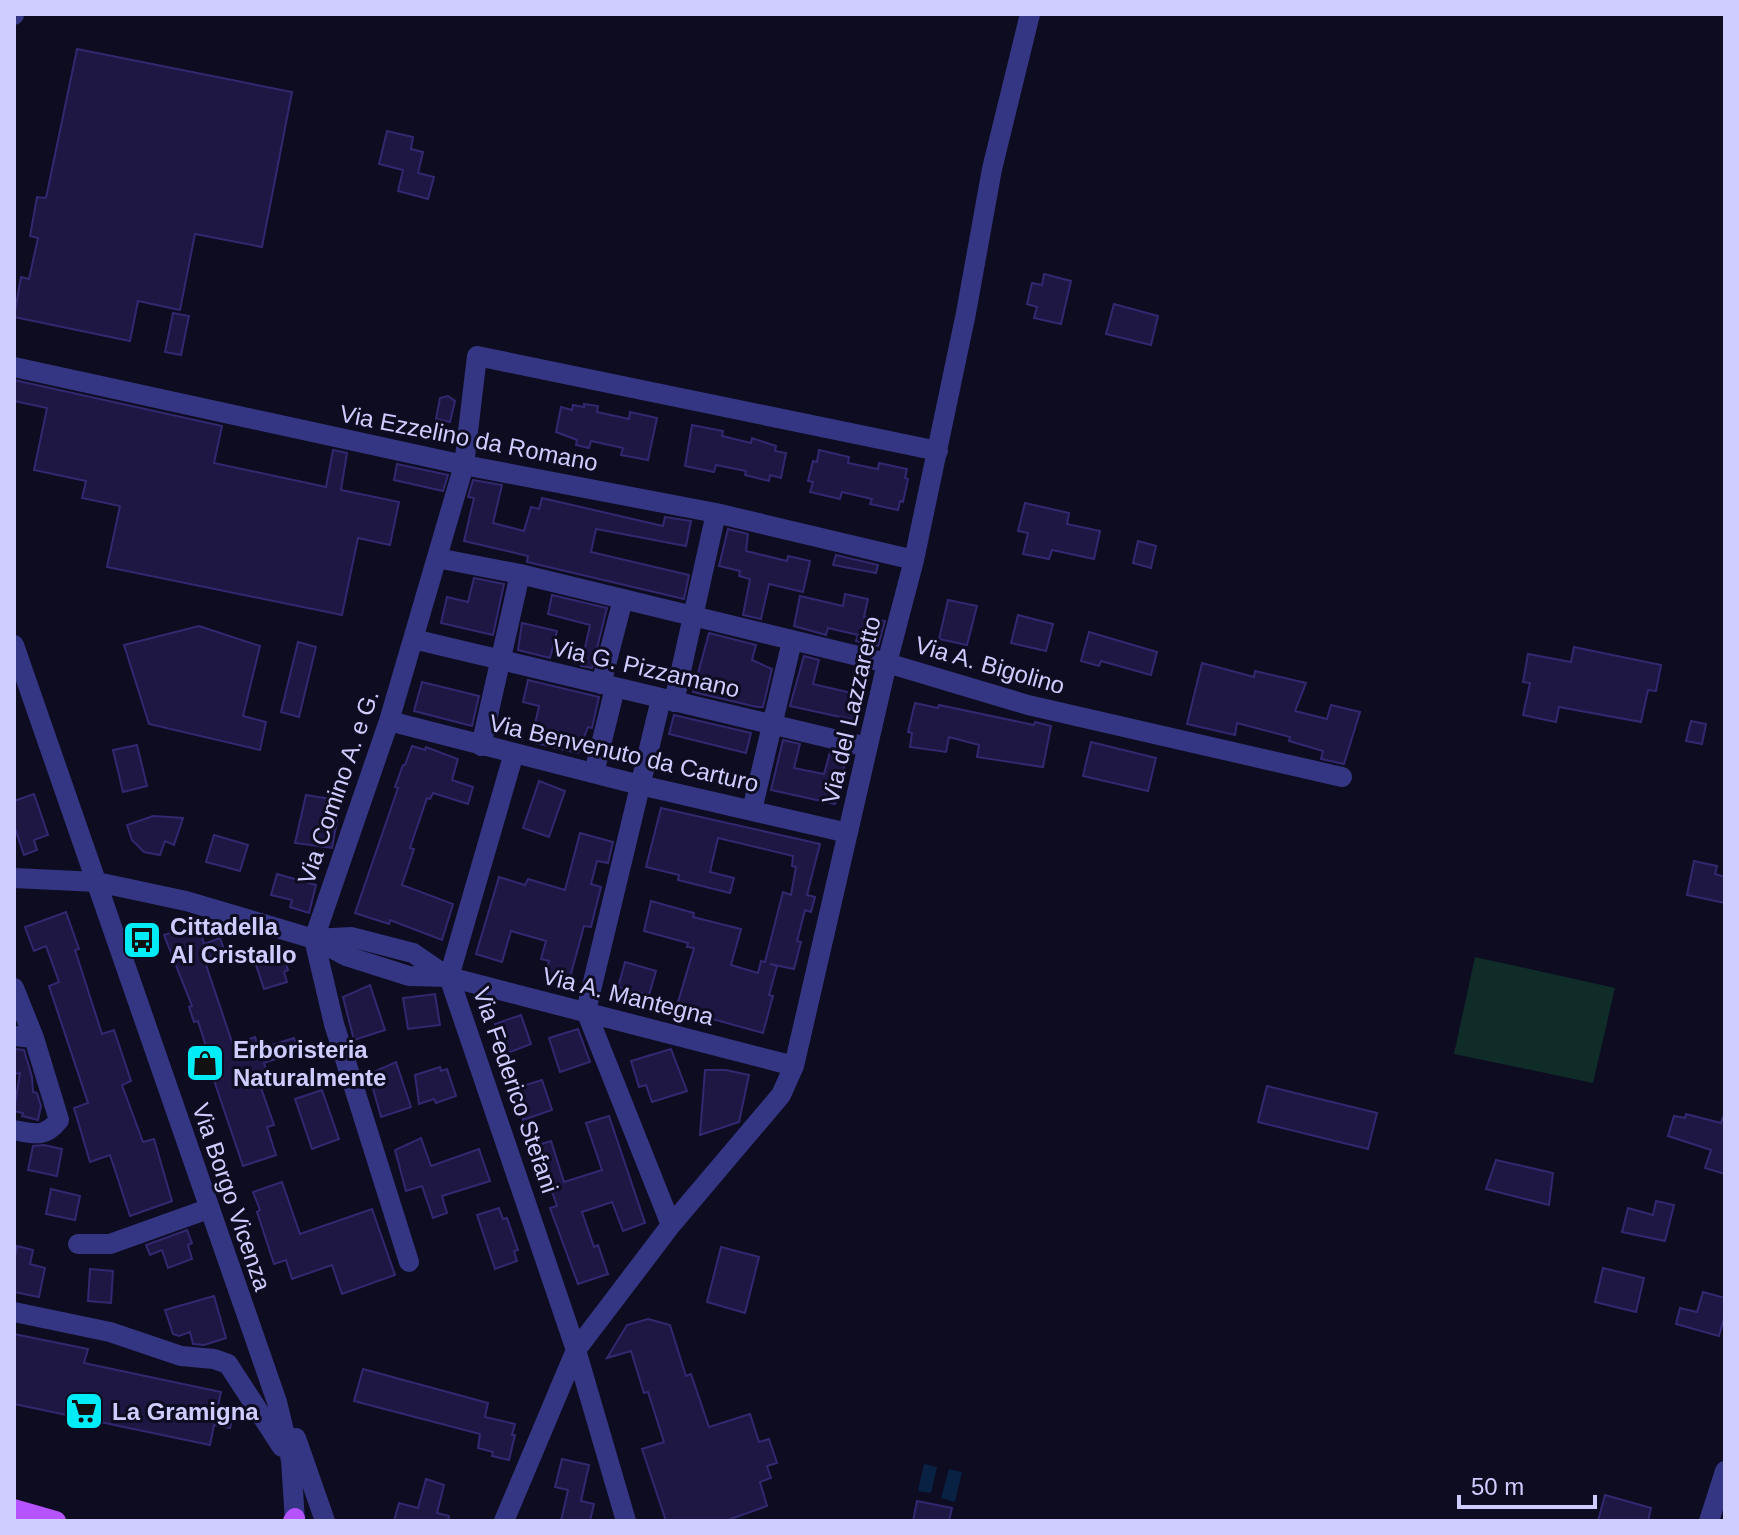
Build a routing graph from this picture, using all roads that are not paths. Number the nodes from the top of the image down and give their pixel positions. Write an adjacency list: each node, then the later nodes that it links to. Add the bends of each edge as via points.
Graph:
1 (1030, 14): 3 (street, Via del Lazzaretto, via 992,169)
2 (14, 367): 4 (street, Via Ezzelino da Romano)
3 (938, 451): 4 (street, Via Comino A. e G., via 477,356); 7 (street, Via del Lazzaretto)
4 (464, 465): 5 (street, Via Ezzelino da Romano); 6 (street, Via Comino A. e G.)
5 (716, 513): 7 (street, Via Ezzelino da Romano); 10 (street)
6 (437, 558): 8 (street, Via A. Bigolino); 11 (street, Via Comino A. e G.)
7 (914, 560): 15 (street, Via del Lazzaretto)
8 (520, 574): 9 (street, Via A. Bigolino); 14 (street)
9 (623, 599): 10 (street, Via A. Bigolino); 16 (street)
10 (693, 617): 12 (street, Via A. Bigolino); 17 (street)
11 (413, 639): 14 (street, Via G. Pizzamano); 18 (street, Via Comino A. e G.)
12 (792, 641): 15 (street, Via A. Bigolino); 19 (street)
13 (14, 645): 29 (street, Via Borgo Vicenza)
14 (500, 661): 16 (street, Via G. Pizzamano); 20 (street)
15 (887, 663): 21 (street, Via del Lazzaretto); 24 (street, Via A. Bigolino, via 1028,705)
16 (608, 686): 17 (street, Via G. Pizzamano); 23 (street)
17 (667, 700): 19 (street, Via G. Pizzamano); 25 (street)
18 (389, 721): 20 (street, Via Benvenuto da Carturo); 30 (street, Via Comino A. e G.)
19 (772, 725): 21 (street, Via G. Pizzamano); 26 (street)
20 (481, 746): 22 (street, Via Benvenuto da Carturo)
21 (867, 747): 27 (street, Via del Lazzaretto)
22 (514, 753): 23 (street, Via Benvenuto da Carturo); 31 (street, Via Federico Stefani)
23 (594, 773): 25 (street, Via Benvenuto da Carturo)
24 (1342, 777)
25 (640, 785): 26 (street, Via Benvenuto da Carturo); 33 (street)
26 (752, 810): 27 (street, Via Benvenuto da Carturo)
27 (848, 833): 35 (street, Via del Lazzaretto)
28 (14, 878): 29 (street, Via A. Mantegna)
29 (97, 882): 30 (street, Via A. Mantegna, via 186,901); 37 (street, Via Borgo Vicenza)
30 (314, 939): 31 (street, Via A. Mantegna, via 346,956 409,976); 40 (street, via 334,1024)
31 (449, 977): 33 (street, Via A. Mantegna); 42 (street, Via Federico Stefani)
32 (14, 988): 34 (street)
33 (586, 1011): 35 (street, Via A. Mantegna); 38 (street)
34 (24, 1037): 36 (street, via 59,1120 41,1135)
35 (794, 1066): 38 (street, Via del Lazzaretto, via 781,1095)
36 (14, 1130)
37 (208, 1209): 39 (street, via 110,1244); 43 (street, Via Borgo Vicenza)
38 (671, 1225): 42 (street, Via del Lazzaretto)
39 (78, 1244)
40 (409, 1262)
41 (14, 1312): 44 (street, via 228,1364)
42 (576, 1350): 50 (street); 51 (street, Via Federico Stefani)
43 (277, 1402): 44 (street, Via Borgo Vicenza); 49 (street, Via Borgo Vicenza, via 302,1449)
44 (291, 1460): 47 (street, Via Borgo Vicenza)
45 (1725, 1471): 52 (street)
46 (14, 1509): 48 (main road)
47 (294, 1520)
48 (56, 1521)
49 (325, 1521)
50 (504, 1521)
51 (626, 1521)
52 (1709, 1521)

